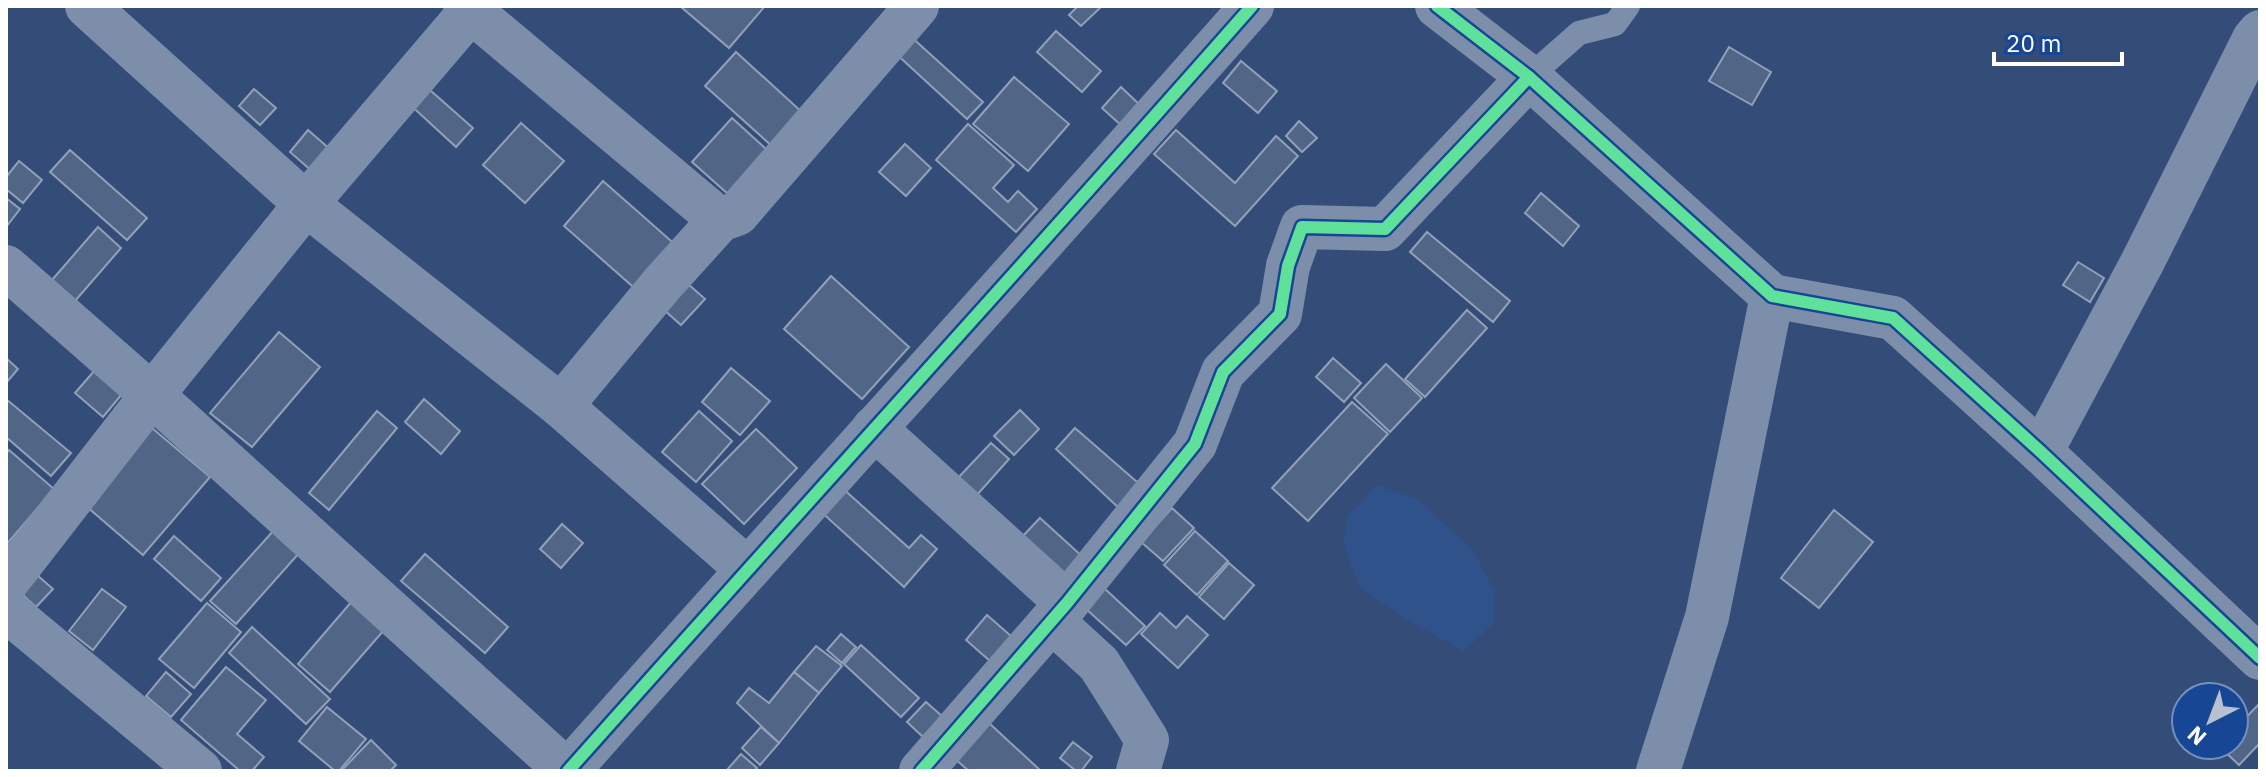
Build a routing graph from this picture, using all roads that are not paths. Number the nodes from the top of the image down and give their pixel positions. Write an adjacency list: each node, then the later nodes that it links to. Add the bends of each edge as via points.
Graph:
1 (87, 6): 9 (street)
2 (917, 6): 10 (street, via 737,214)
3 (1252, 6): 15 (street)
4 (1437, 6): 8 (street)
5 (1628, 6): 8 (lane, via 1615,24 1579,33)
6 (470, 8): 9 (street); 10 (street)
7 (2260, 32): 16 (street)
8 (1529, 77): 12 (street); 20 (street, via 1385,229 1302,227 1288,266 1280,314 1223,372 1195,444)
9 (306, 204): 13 (street); 14 (street)
10 (720, 220): 14 (street)
11 (6, 267): 13 (street)
12 (1772, 296): 16 (street, via 1893,318); 26 (street, via 1707,617)
13 (152, 395): 18 (street); 23 (street)
14 (561, 406): 17 (street)
15 (874, 428): 17 (street); 20 (street)
16 (2041, 452): 21 (street)
17 (747, 569): 23 (street)
18 (6, 583)
19 (6, 610): 22 (street)
20 (1060, 612): 24 (street); 25 (street, via 1147,740)
21 (2260, 658)
22 (200, 771)
23 (568, 771)
24 (921, 771)
25 (1138, 771)
26 (1658, 771)

